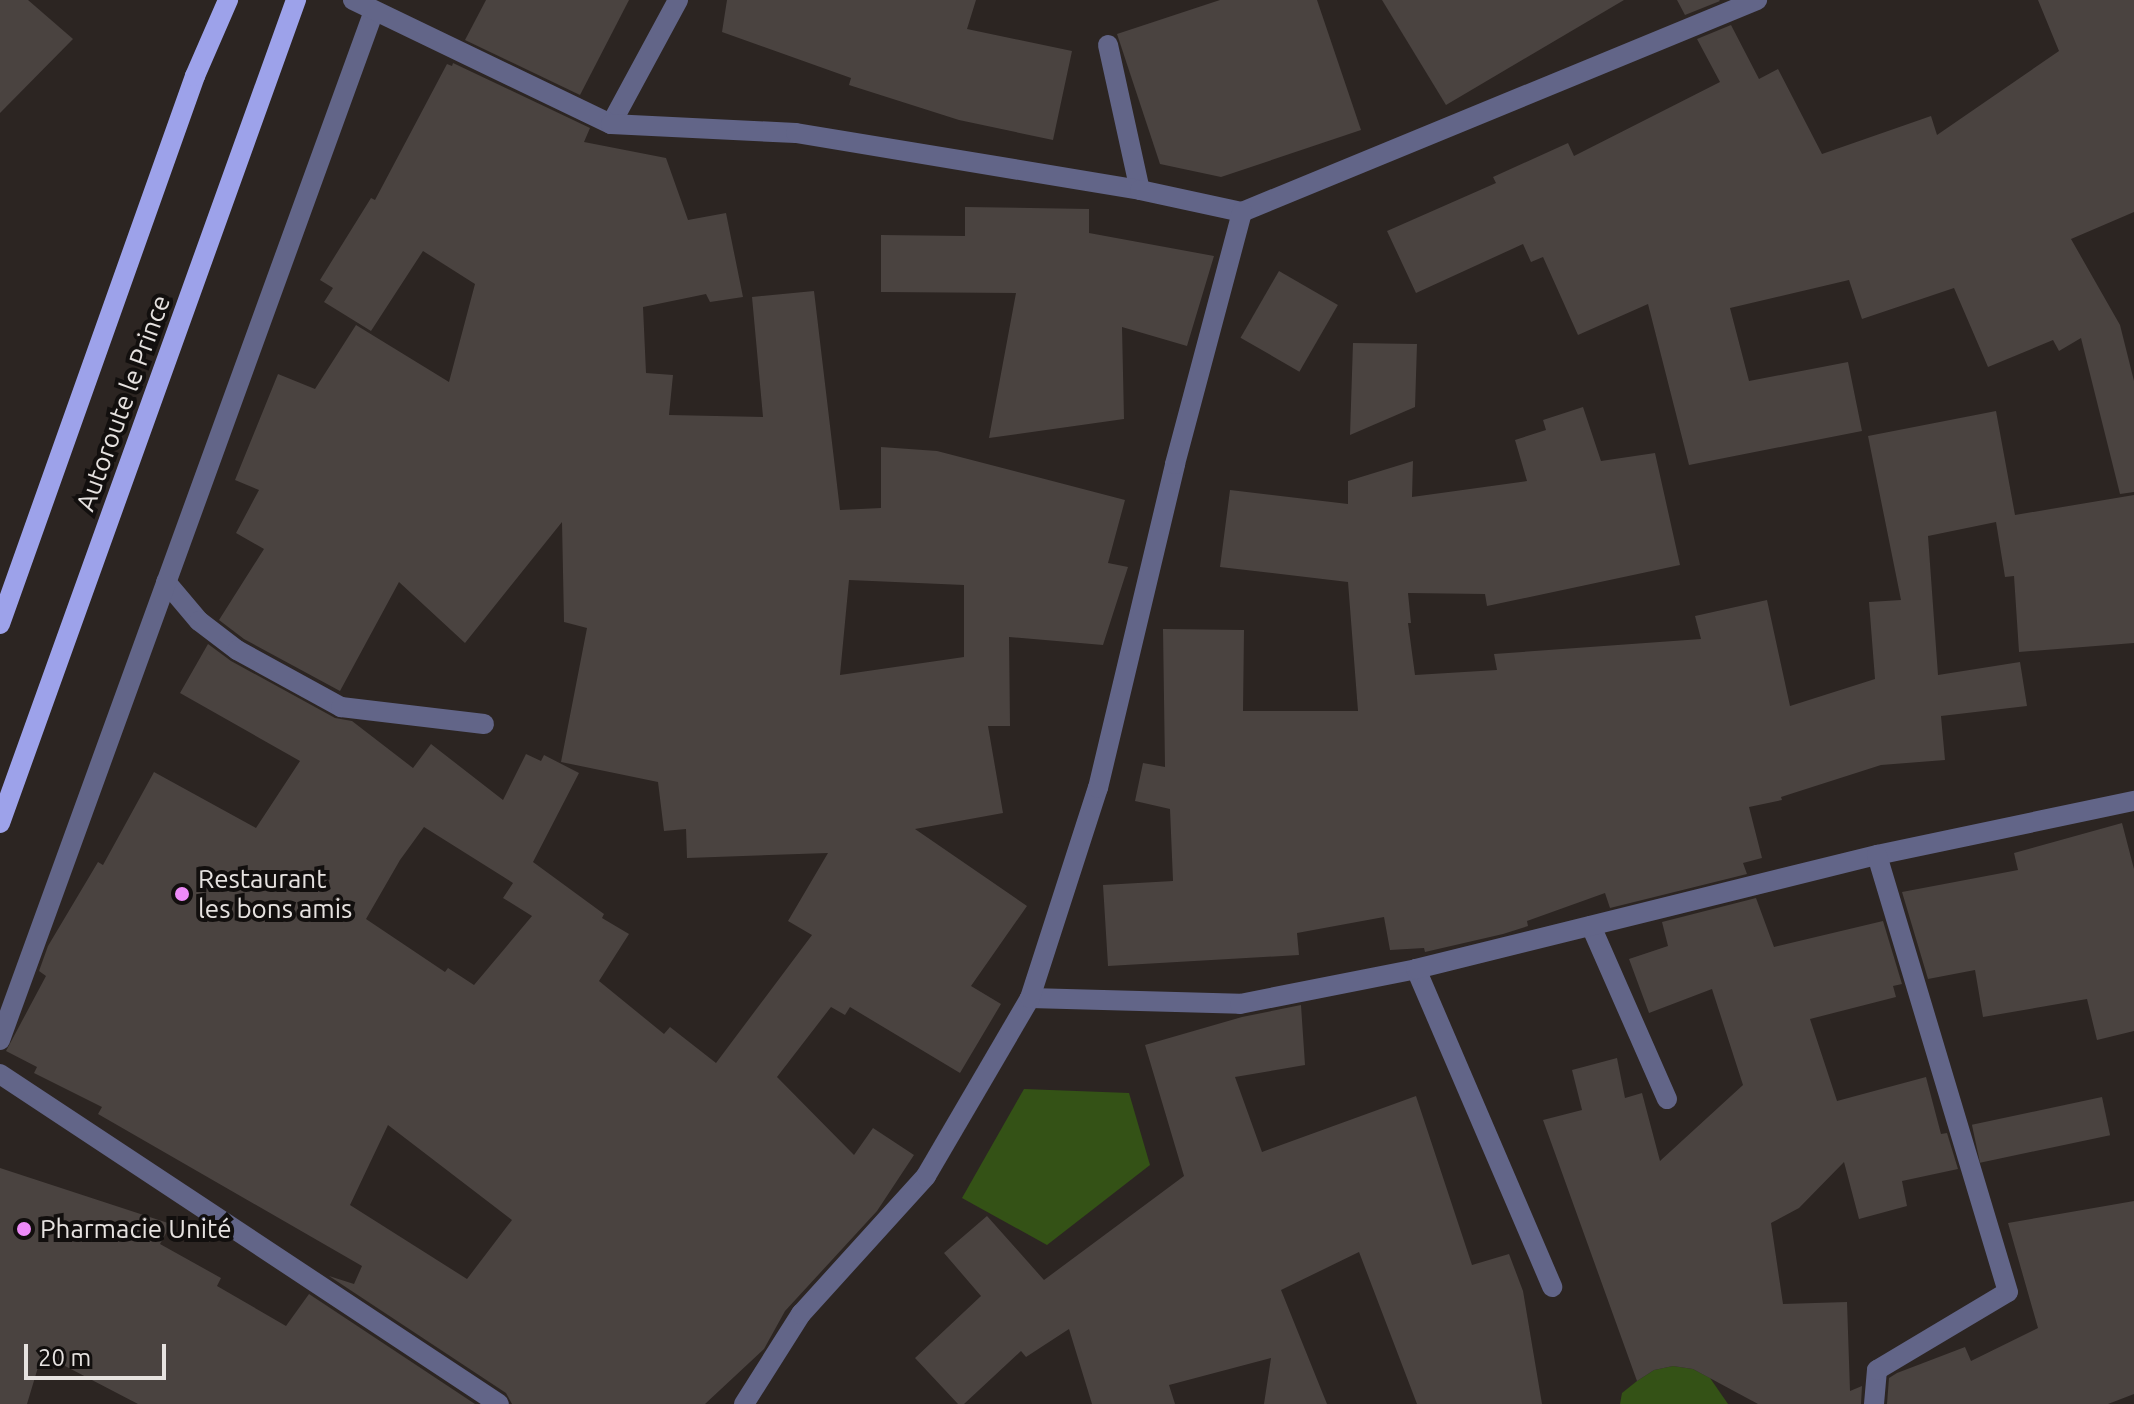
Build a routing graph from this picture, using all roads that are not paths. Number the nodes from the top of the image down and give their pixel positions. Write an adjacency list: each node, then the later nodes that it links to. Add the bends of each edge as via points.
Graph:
1 (228, 0): 12 (main road, Autoroute le Prince, via 195,76)
2 (296, 0): 15 (main road, Autoroute le Prince)
3 (353, 0): 6 (street)
4 (678, 0): 8 (street)
5 (1757, 0): 10 (street)
6 (374, 11): 8 (street); 11 (street)
7 (1108, 45): 9 (street)
8 (611, 124): 9 (street, via 796,133)
9 (1140, 190): 10 (street)
10 (1242, 212): 19 (street, via 1098,788)
11 (166, 582): 13 (street, via 199,621 237,650 341,707); 20 (street)
12 (0, 624)
13 (484, 724)
14 (2134, 801): 16 (street)
15 (0, 823)
16 (1877, 855): 17 (street); 26 (street, via 2008,1292 1877,1370)
17 (1591, 926): 18 (street); 22 (street)
18 (1416, 969): 19 (street, via 1240,1004); 23 (street)
19 (1030, 998): 25 (street, via 926,1176 801,1314)
20 (0, 1040)
21 (0, 1074): 24 (street)
22 (1667, 1099)
23 (1552, 1287)
24 (499, 1404)
25 (744, 1404)
26 (1874, 1404)

